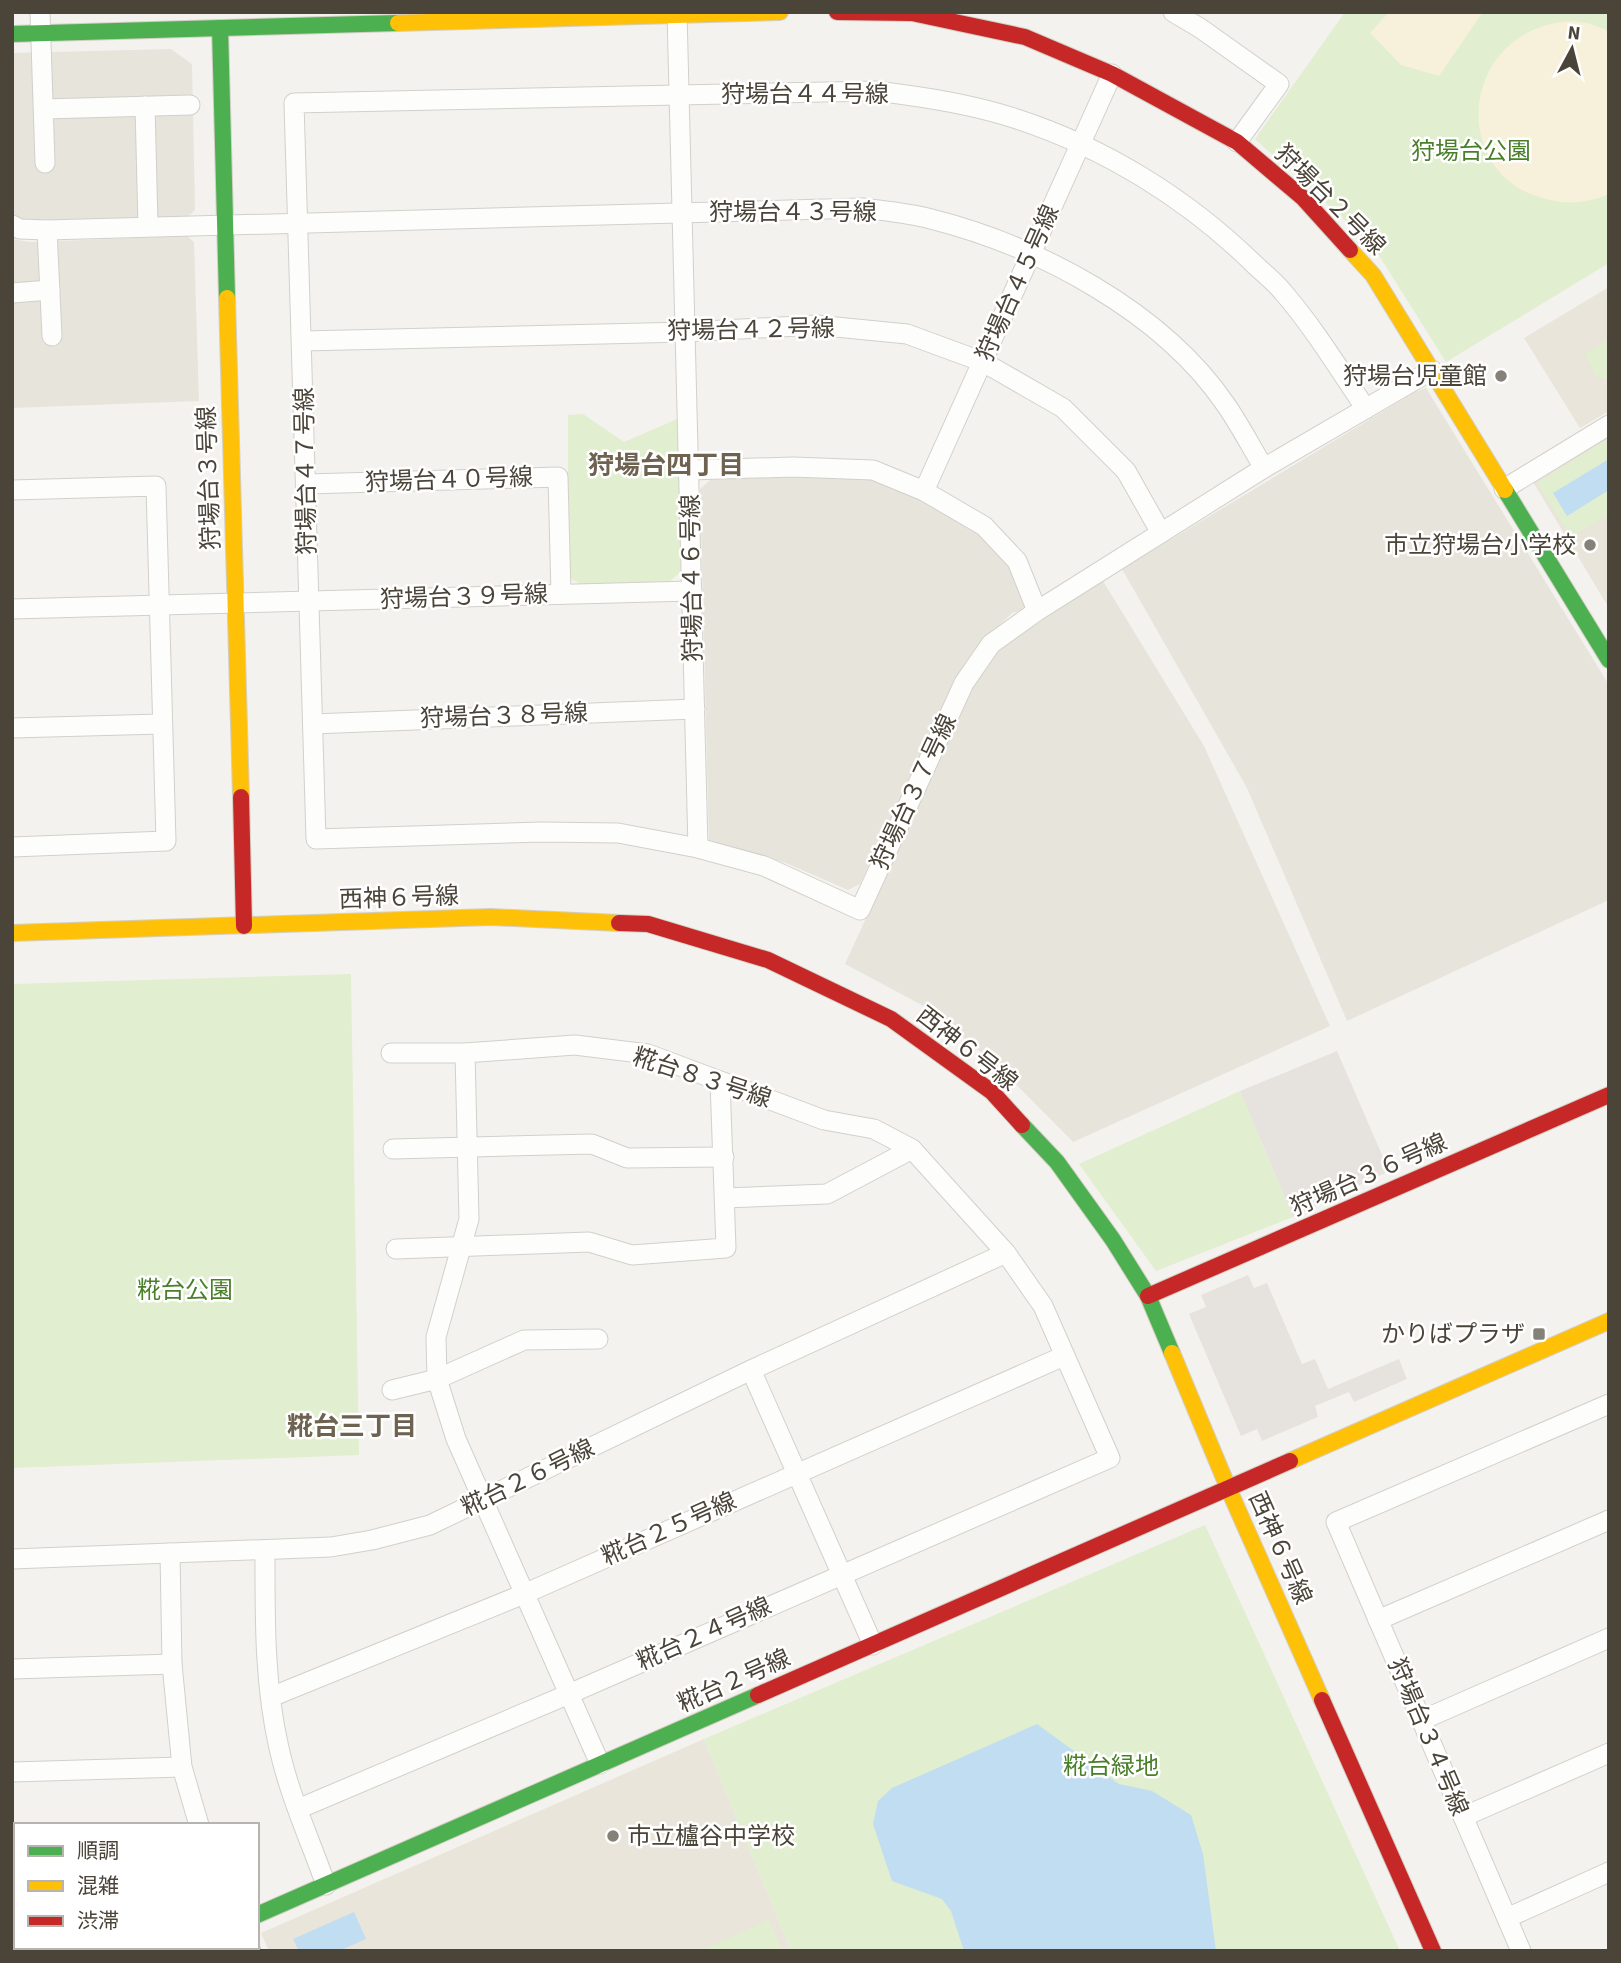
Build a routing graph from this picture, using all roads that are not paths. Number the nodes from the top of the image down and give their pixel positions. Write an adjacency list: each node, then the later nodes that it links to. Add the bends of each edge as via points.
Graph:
1 (40, 12): 7 (street)
2 (780, 12): 5 (street)
3 (837, 12): 9 (street, 狩場台２号線, via 912,13 1025,37)
4 (1174, 12): 15 (street, via 1279,84)
5 (677, 14): 6 (street); 10 (street, 狩場台４６号線)
6 (220, 20): 7 (street); 21 (street, 狩場台３号線)
7 (41, 33): 8 (street); 14 (street)
8 (12, 34)
9 (1112, 74): 15 (street, 狩場台２号線); 16 (street, 狩場台４５号線)
10 (679, 94): 11 (street, 狩場台４４号線); 16 (street, 狩場台４４号線, via 876,91 944,100 1018,120); 18 (street, 狩場台４６号線)
11 (294, 103): 19 (street, 狩場台４７号線)
12 (190, 105): 13 (street)
13 (145, 106): 14 (street); 22 (street)
14 (44, 109): 17 (street)
15 (1237, 142): 31 (street, 狩場台２号線, via 1303,198 1373,275)
16 (1080, 146): 24 (street, 狩場台４５号線); 32 (street, 狩場台４４号線, via 1156,184 1226,237 1282,290)
17 (46, 163)
18 (683, 214): 19 (street, 狩場台４３号線); 24 (street, 狩場台４３号線, via 863,208 929,218); 27 (street, 狩場台４６号線)
19 (299, 223): 21 (street, 狩場台４３号線); 29 (street, 狩場台４７号線)
20 (12, 225): 23 (street, 狩場台４３号線)
21 (225, 225): 22 (street, 狩場台４３号線); 44 (street, 狩場台３号線)
22 (148, 226): 23 (street, 狩場台４３号線)
23 (47, 230): 25 (street)
24 (1032, 254): 30 (street, 狩場台４５号線); 34 (street, 狩場台４３号線, via 1116,298 1186,357 1225,403)
25 (50, 290): 26 (street); 28 (street)
26 (12, 293)
27 (686, 332): 29 (street, 狩場台４２号線); 30 (street, 狩場台４２号線, via 816,325 906,334); 35 (street, 狩場台４６号線)
28 (52, 336)
29 (303, 341): 36 (street, 狩場台４７号線)
30 (982, 362): 39 (street, 狩場台４５号線); 40 (street, 狩場台４２号線, via 1063,408 1126,471)
31 (1432, 370): 32 (street, 狩場台３７号線); 37 (street, 狩場台２号線)
32 (1366, 409): 34 (street, 狩場台３７号線)
33 (1609, 425): 37 (street)
34 (1264, 468): 40 (street, 狩場台３７号線)
35 (690, 470): 39 (street, via 873,470); 41 (street, 狩場台４６号線)
36 (307, 485): 42 (street, 狩場台４０号線, via 558,477); 43 (street, 狩場台４７号線)
37 (1504, 489): 48 (street, 狩場台２号線)
38 (12, 490): 45 (street, via 156,486)
39 (924, 491): 47 (street, via 984,526 1017,561)
40 (1161, 533): 47 (street, 狩場台３７号線)
41 (692, 591): 42 (street, 狩場台３９号線); 49 (street, 狩場台４６号線)
42 (561, 594): 43 (street, 狩場台３９号線)
43 (309, 601): 44 (street, 狩場台３９号線); 51 (street, 狩場台４７号線)
44 (236, 603): 45 (street, 狩場台３９号線); 56 (street, 狩場台３号線)
45 (159, 605): 46 (street, 狩場台３９号線); 50 (street)
46 (12, 608)
47 (1037, 611): 55 (street, 狩場台３７号線, via 991,644 964,683 860,910 764,866)
48 (1609, 660)
49 (695, 709): 51 (street, 狩場台３８号線); 55 (street, 狩場台４６号線)
50 (162, 724): 52 (street); 54 (street, via 166,841)
51 (313, 724): 53 (street, 狩場台４７号線)
52 (12, 728)
53 (316, 839): 55 (street, 狩場台３７号線, via 618,833)
54 (12, 847)
55 (698, 848)
56 (244, 926): 57 (street, 西神６号線); 70 (street, 西神６号線, via 491,917 648,924 768,960 891,1019 992,1092 1057,1161)
57 (12, 933)
58 (391, 1053): 59 (street, 糀台８３号線)
59 (465, 1054): 60 (street, 糀台８３号線, via 575,1045 648,1054); 62 (street)
60 (720, 1081): 64 (street, 糀台８３号線, via 824,1120 874,1129); 65 (street)
61 (1609, 1094): 70 (street, 狩場台３６号線)
62 (467, 1147): 63 (street); 65 (street, via 592,1144 627,1158); 67 (street, via 468,1219)
63 (393, 1149)
64 (912, 1149): 66 (street, via 827,1194); 69 (street, 糀台８３号線)
65 (724, 1157): 66 (street)
66 (725, 1198): 67 (street, via 726,1248 632,1255 589,1242)
67 (461, 1246): 68 (street); 75 (street, via 436,1337)
68 (396, 1249)
69 (1006, 1253): 73 (street, 糀台８３号線, via 1043,1306); 74 (street, 糀台２６号線)
70 (1148, 1296): 80 (street, 西神６号線)
71 (1609, 1321): 80 (street, 糀台２号線)
72 (598, 1339): 75 (street, via 524,1340)
73 (1064, 1356): 78 (street, 糀台８３号線); 79 (street, 糀台２５号線)
74 (751, 1370): 79 (street); 81 (street, 糀台２６号線)
75 (437, 1379): 76 (street); 81 (street, via 456,1439)
76 (391, 1390)
77 (1609, 1404): 88 (street, 狩場台３４号線, via 1336,1522)
78 (1110, 1458): 86 (street, 糀台２４号線)
79 (797, 1472): 86 (street); 87 (street, 糀台２５号線)
80 (1229, 1490): 90 (street, 糀台２号線); 107 (street, 西神６号線)
81 (483, 1500): 83 (street, 糀台２６号線, via 430,1525 372,1540); 87 (street)
82 (1609, 1520): 88 (street)
83 (265, 1550): 84 (street, 糀台２６号線); 94 (street)
84 (170, 1553): 85 (street, 糀台２６号線); 91 (street)
85 (12, 1559)
86 (842, 1573): 90 (street); 93 (street, 糀台２４号線)
87 (524, 1594): 93 (street); 94 (street, 糀台２５号線)
88 (1378, 1620): 95 (street, 狩場台３４号線)
89 (1609, 1638): 95 (street)
90 (873, 1645): 97 (street, 糀台２号線)
91 (172, 1664): 92 (street); 98 (street)
92 (12, 1669)
93 (569, 1695): 97 (street); 100 (street, 糀台２４号線)
94 (271, 1697): 100 (street, via 279,1748)
95 (1422, 1720): 101 (street, 狩場台３４号線)
96 (1609, 1753): 101 (street)
97 (600, 1764): 104 (street, 糀台２号線)
98 (182, 1767): 99 (street); 102 (street)
99 (12, 1772)
100 (298, 1809): 104 (street)
101 (1463, 1817): 106 (street, 狩場台３４号線)
102 (198, 1823)
103 (1609, 1872): 106 (street)
104 (326, 1885): 105 (street, 糀台２号線)
105 (259, 1914)
106 (1507, 1918): 108 (street, 狩場台３４号線)
107 (1433, 1951)
108 (1521, 1951)

